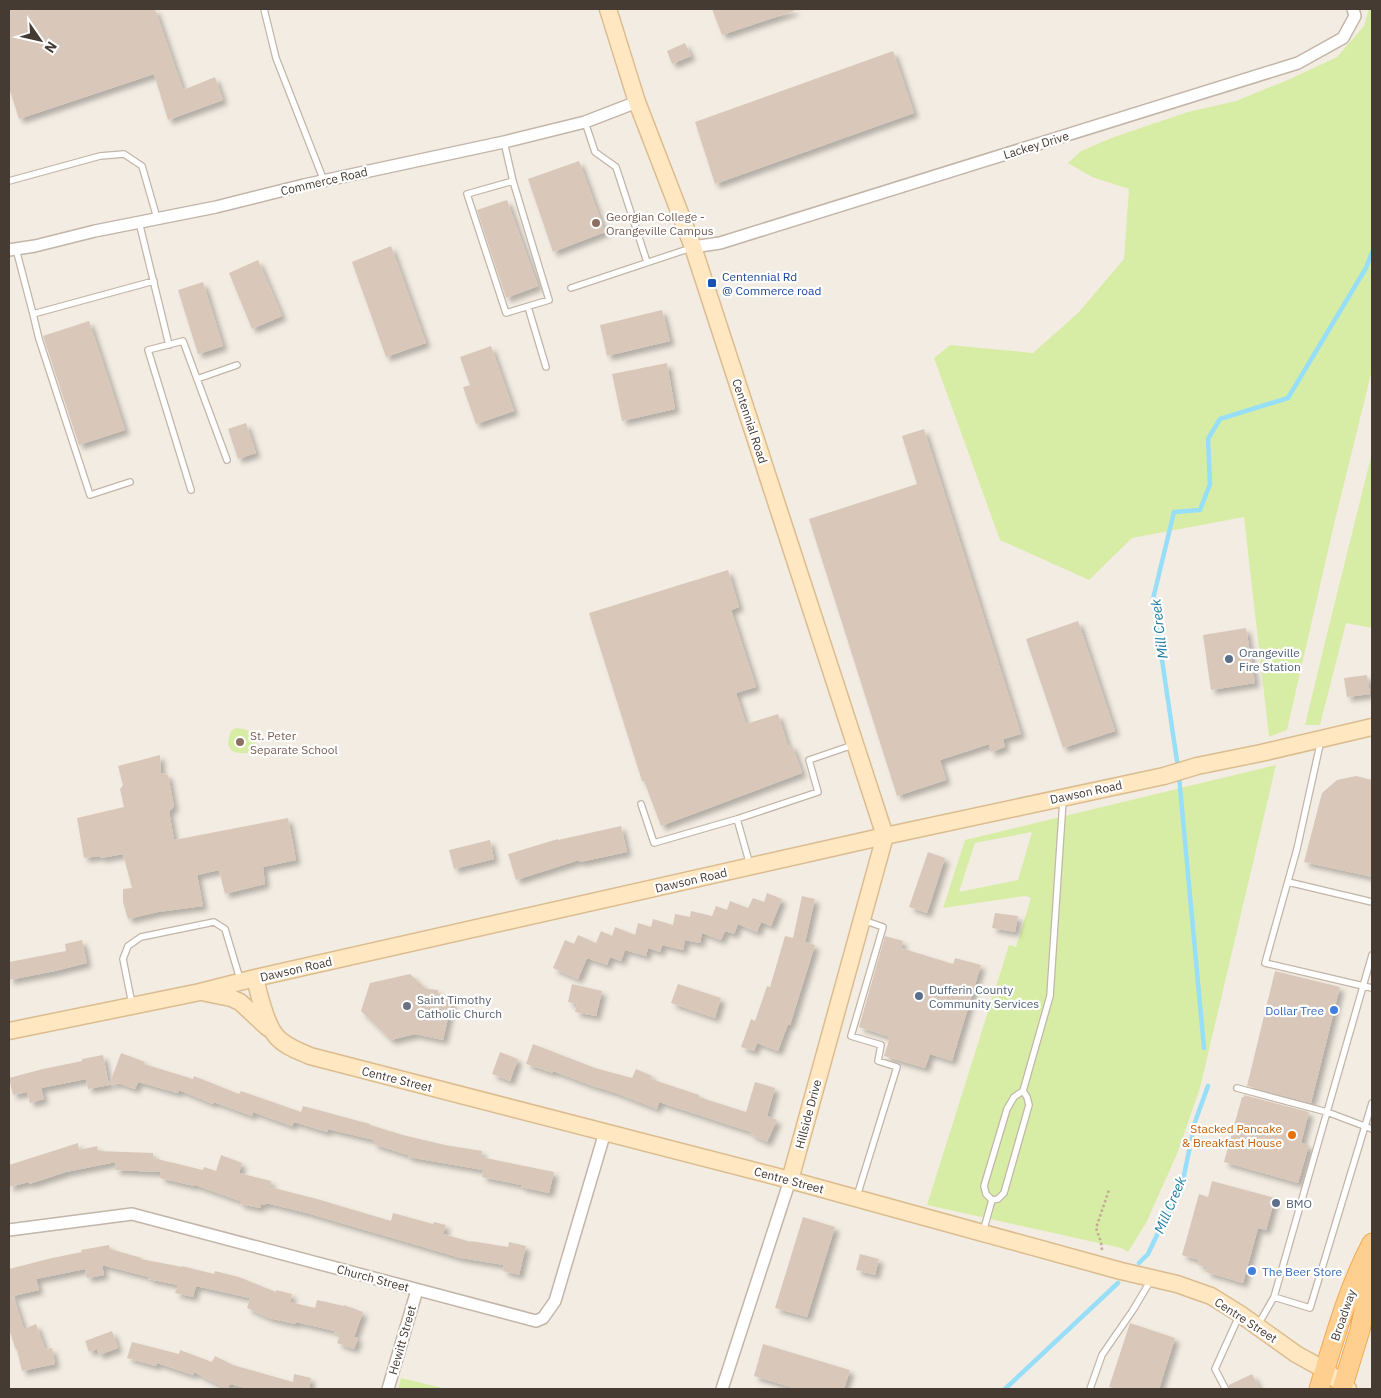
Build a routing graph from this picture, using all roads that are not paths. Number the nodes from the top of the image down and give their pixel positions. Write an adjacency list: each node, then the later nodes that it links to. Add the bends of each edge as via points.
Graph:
1 (264, 9): 7 (lane, via 276,58)
2 (608, 9): 4 (street, Centennial Road)
3 (1352, 9): 12 (street, Lackey Drive, via 1355,16 1343,38 1298,63 720,243)
4 (636, 102): 5 (street, Commerce Road); 12 (street, Centennial Road)
5 (585, 122): 6 (street, Commerce Road); 14 (lane, via 595,152 616,167)
6 (504, 142): 7 (street, Commerce Road); 9 (lane)
7 (324, 180): 10 (street, Commerce Road)
8 (9, 181): 10 (lane, via 100,156 124,154 142,166)
9 (514, 181): 17 (lane, via 549,300); 17 (lane, via 467,194 506,313)
10 (157, 218): 11 (street, Commerce Road)
11 (139, 222): 13 (street, Commerce Road); 15 (lane)
12 (693, 247): 14 (lane); 28 (street, Centennial Road)
13 (12, 250): 18 (lane)
14 (646, 262): 16 (lane)
15 (154, 280): 18 (lane); 19 (lane)
16 (571, 288)
17 (528, 307): 21 (lane)
18 (33, 314): 24 (lane, via 90,495)
19 (169, 345): 22 (lane, via 183,341); 25 (lane, via 148,350)
20 (237, 365): 22 (lane)
21 (546, 367)
22 (197, 379): 23 (lane)
23 (227, 460)
24 (130, 482)
25 (191, 490)
26 (1372, 727): 27 (street, Dawson Road)
27 (1321, 738): 29 (street, Dawson Road); 34 (lane)
28 (855, 745): 31 (lane, via 809,760 818,792); 32 (street, Centennial Road)
29 (1063, 797): 32 (street, Dawson Road); 46 (lane, via 1050,996)
30 (641, 804): 31 (lane, via 654,844)
31 (737, 819): 33 (lane)
32 (885, 836): 33 (street, Dawson Road); 36 (street, Hillside Drive)
33 (751, 867): 38 (street, Dawson Road)
34 (1288, 882): 35 (lane); 39 (lane, via 1266,963)
35 (1372, 902)
36 (862, 920): 52 (street, Hillside Drive); 53 (lane, via 882,926 851,1036 881,1045 878,1061 897,1067)
37 (1372, 955): 39 (lane)
38 (248, 980): 41 (street, Dawson Road); 42 (lane, via 224,928 214,922 141,937 128,946 123,958); 44 (street)
39 (1364, 986): 40 (lane); 48 (lane)
40 (1372, 988)
41 (200, 992): 42 (street, Dawson Road); 44 (street, Centre Street, via 240,1002)
42 (133, 1006): 43 (street, Dawson Road)
43 (9, 1031)
44 (276, 1036): 51 (street, Centre Street, via 310,1056)
45 (1237, 1088): 48 (lane)
46 (1023, 1091): 54 (lane, via 1029,1105 1004,1193); 54 (lane, via 1014,1097 1008,1109 984,1186)
47 (1372, 1103): 49 (lane)
48 (1327, 1112): 49 (lane); 61 (lane)
49 (1366, 1127): 50 (lane); 61 (lane, via 1310,1308)
50 (1372, 1129)
51 (605, 1132): 52 (street, Centre Street); 60 (street, Church Street, via 555,1301 543,1318 536,1321)
52 (790, 1180): 53 (street, Centre Street); 69 (street, Hillside Drive)
53 (856, 1198): 56 (street, Centre Street)
54 (992, 1200): 56 (lane)
55 (9, 1230): 60 (street, Church Street, via 132,1214)
56 (983, 1233): 59 (street, Centre Street)
57 (1372, 1242): 65 (main road, Broadway, via 1361,1263)
58 (1372, 1273): 62 (main road, Broadway)
59 (1152, 1278): 63 (street, Centre Street, via 1211,1296); 70 (lane, via 1102,1355)
60 (417, 1290): 68 (street, Hewitt Street)
61 (1274, 1297): 64 (lane)
62 (1369, 1302): 67 (main road, Broadway)
63 (1240, 1314): 64 (street, Centre Street); 66 (lane, via 1215,1369)
64 (1258, 1326): 65 (street, Centre Street, via 1296,1354)
65 (1325, 1370): 67 (street, Centre Street); 71 (main road, Broadway)
66 (1225, 1388)
67 (1344, 1388)
68 (388, 1389)
69 (722, 1389)
70 (1090, 1389)
71 (1319, 1389)

